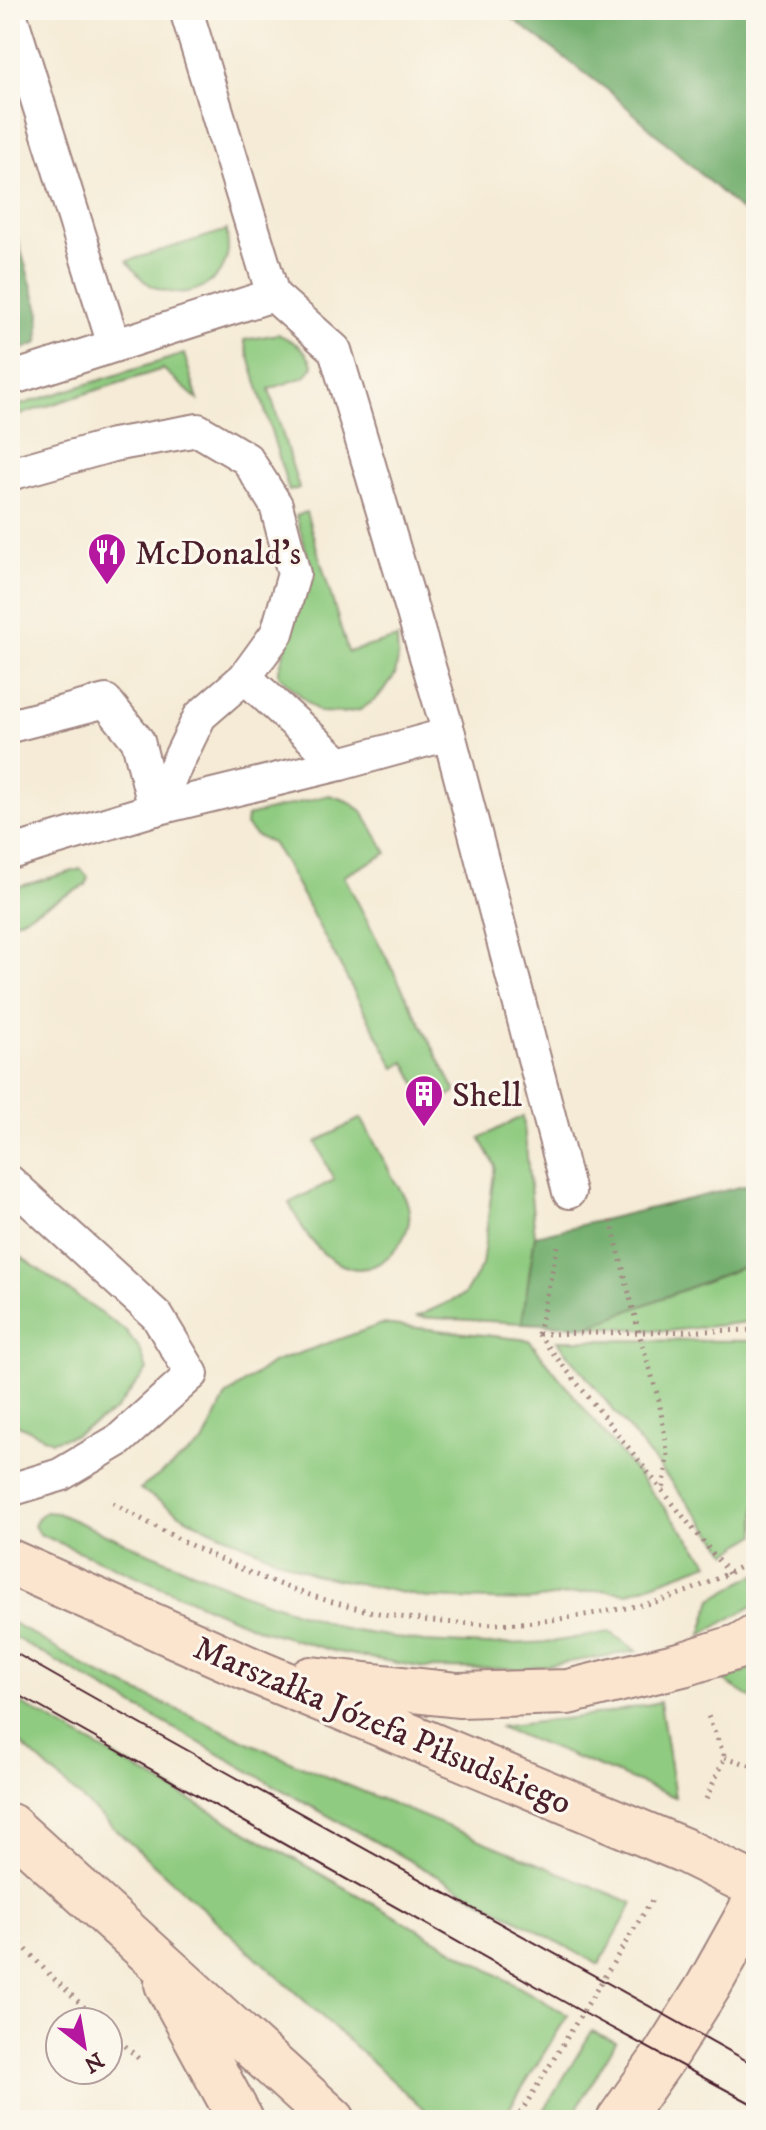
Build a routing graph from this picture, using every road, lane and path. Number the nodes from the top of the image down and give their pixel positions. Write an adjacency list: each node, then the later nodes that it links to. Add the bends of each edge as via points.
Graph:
1 (186, 10): 3 (lane)
2 (10, 13): 4 (lane)
3 (273, 295): 4 (lane); 9 (lane, via 335,350)
4 (114, 345): 5 (lane)
5 (10, 379)
6 (10, 474): 7 (lane, via 113,445 198,430 247,459 276,505 294,574 277,633)
7 (245, 677): 10 (lane); 11 (lane, via 200,716)
8 (10, 726): 11 (lane, via 106,701 138,741)
9 (449, 734): 10 (lane); 14 (lane)
10 (340, 764): 11 (lane)
11 (155, 809): 12 (lane)
12 (10, 853)
13 (10, 1182): 18 (lane, via 157,1316 192,1374 119,1440)
14 (569, 1192): 16 (path, via 607,1207); 17 (path)
15 (756, 1330): 16 (path)
16 (639, 1333): 17 (path); 20 (path, via 659,1400 668,1456)
17 (538, 1334): 20 (path)
18 (60, 1475): 19 (lane); 23 (path, via 249,1572 319,1599 393,1616 477,1624 556,1620 661,1600)
19 (10, 1490)
20 (663, 1491): 23 (path)
21 (756, 1558): 23 (path)
22 (10, 1562): 25 (main road, Marszałka Józefa Piłsudskiego)
23 (729, 1574)
24 (756, 1636): 25 (main road, via 687,1663 568,1692 458,1695)
25 (261, 1674): 29 (main road, Marszałka Józefa Piłsudskiego, via 683,1850)
26 (725, 1757): 27 (path)
27 (756, 1767)
28 (10, 1826): 32 (main road)
29 (756, 1886)
30 (756, 1901): 36 (main road, via 700,2000)
31 (10, 1932): 33 (path)
32 (153, 1957): 34 (main road); 35 (main road)
33 (83, 2006)
34 (241, 2120)
35 (333, 2120)
36 (619, 2120)

